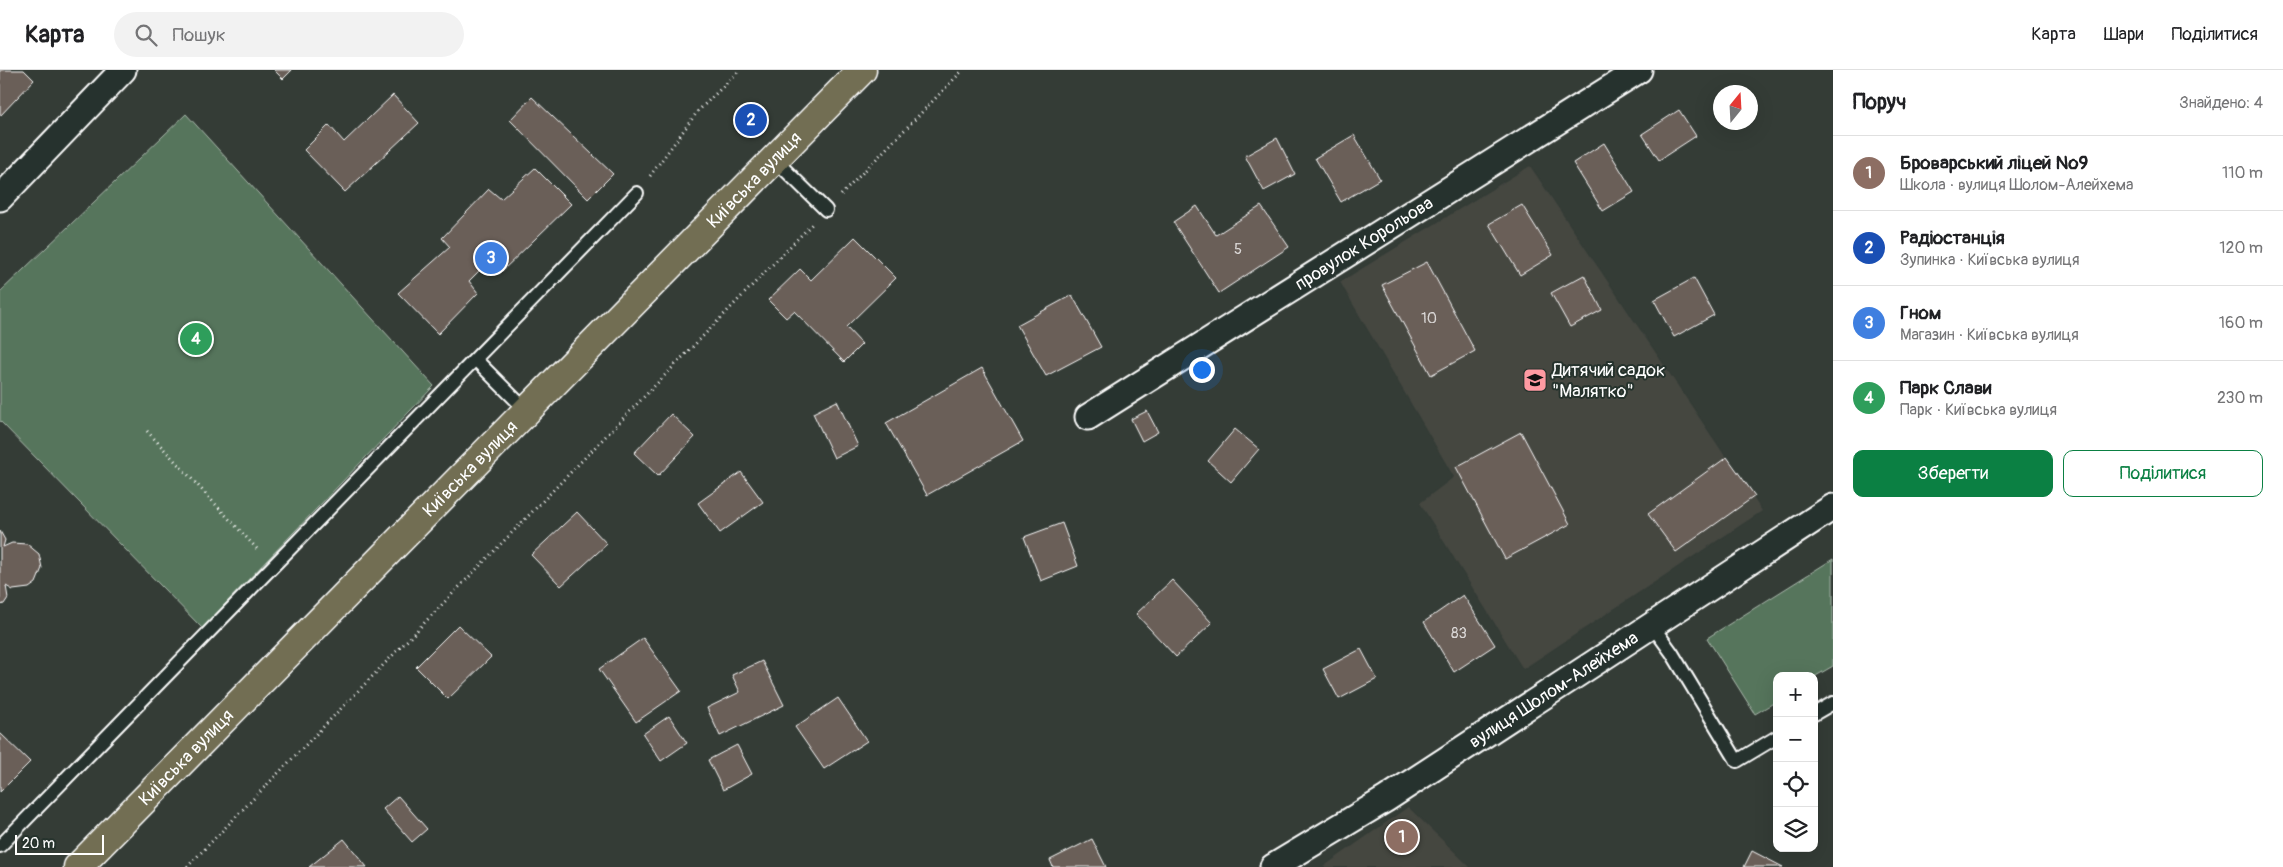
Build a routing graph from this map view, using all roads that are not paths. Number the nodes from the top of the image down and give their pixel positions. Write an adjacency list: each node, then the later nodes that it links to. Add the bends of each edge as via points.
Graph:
1 (123, 70): 6 (street)
2 (862, 70): 4 (main road, Київська вулиця)
3 (1639, 70): 10 (street, провулок Корольова)
4 (774, 159): 7 (lane); 9 (main road, Київська вулиця)
5 (637, 194): 8 (lane)
6 (0, 198)
7 (826, 210)
8 (475, 359): 9 (lane); 16 (lane)
9 (526, 410): 17 (main road, Київська вулиця)
10 (1088, 417)
11 (1833, 506): 12 (street, вулиця Шолом-Алейхема)
12 (1651, 624): 15 (lane, via 1737,760); 18 (street, вулиця Шолом-Алейхема, via 1386,799)
13 (1833, 703): 14 (lane)
14 (1818, 712)
15 (1773, 739)
16 (0, 846)
17 (78, 867)
18 (1273, 867)

